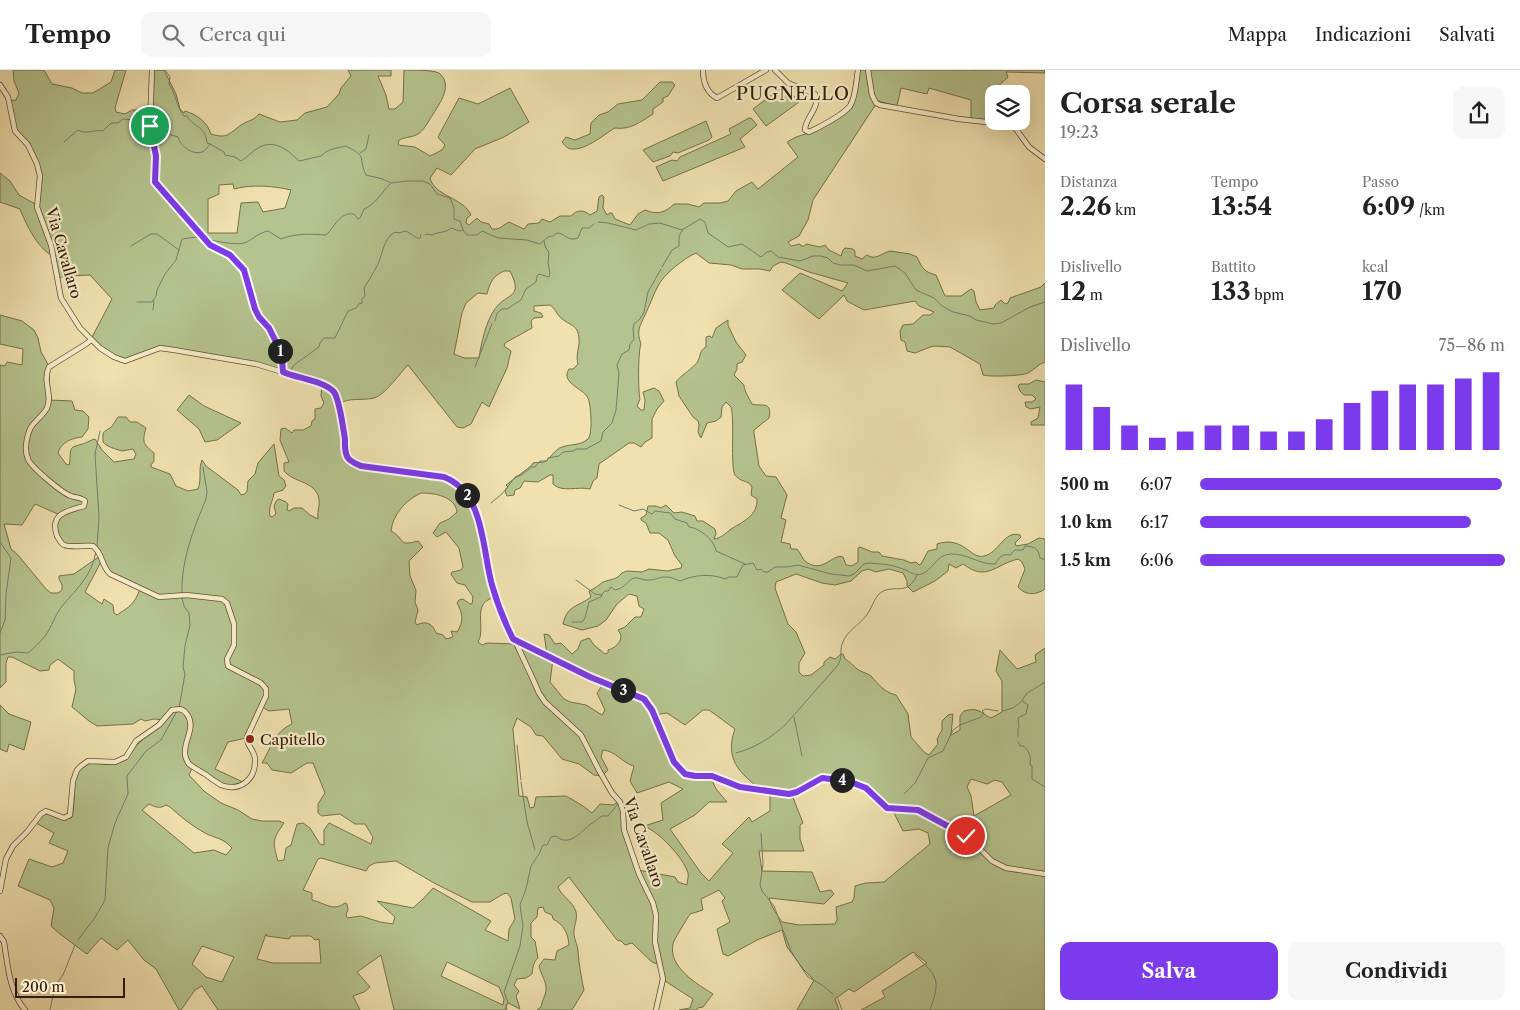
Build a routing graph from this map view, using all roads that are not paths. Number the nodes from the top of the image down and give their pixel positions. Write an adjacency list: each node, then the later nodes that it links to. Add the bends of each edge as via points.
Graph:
1 (152, 70): 10 (street, via 150,126 156,156 155,182 210,245 230,255 244,270 255,309 277,344)
2 (703, 70): 3 (street, via 704,84 717,98)
3 (766, 70)
4 (775, 70): 5 (street, via 788,83 815,94 817,102 805,127 809,132 850,106)
5 (858, 70)
6 (868, 70): 8 (street, via 876,103 959,119 1013,125 1030,147)
7 (0, 85): 9 (street, Via Cavallaro, via 8,97 14,131 28,145 37,164 40,176 37,207 51,245 62,298)
8 (1045, 159)
9 (91, 340): 10 (street, Via Cavallaro, via 125,361 160,348 256,364); 13 (street, via 49,366 47,408 27,437 28,459 51,484 71,497 85,501 84,506 63,512 58,517 56,530 65,545 93,546 110,574 159,597 186,595 222,599 227,603 234,624 234,646 227,659 228,666 261,683 266,689 247,740 254,752 254,771 249,780 236,787 222,785 188,763 184,752 191,722 181,709 172,710 159,726 136,742 126,757 115,762 88,762 77,770 70,815 64,818 44,812 13,846 6,859)
10 (283, 372): 11 (street, Via Cavallaro, via 334,392 349,459 361,466 444,477 452,480 466,494 481,525 492,586)
11 (513, 639): 12 (street, via 644,699 674,762 685,774 712,776 740,787 789,794 822,778 848,781 866,788 887,808 913,808 966,836 992,861 1006,868); 16 (street, Via Cavallaro, via 542,698 581,736 620,802 624,830 656,916 655,942 664,979)
12 (1045, 874)
13 (0, 891)
14 (0, 936): 15 (street, via 14,993)
15 (25, 1010)
16 (656, 1010)

